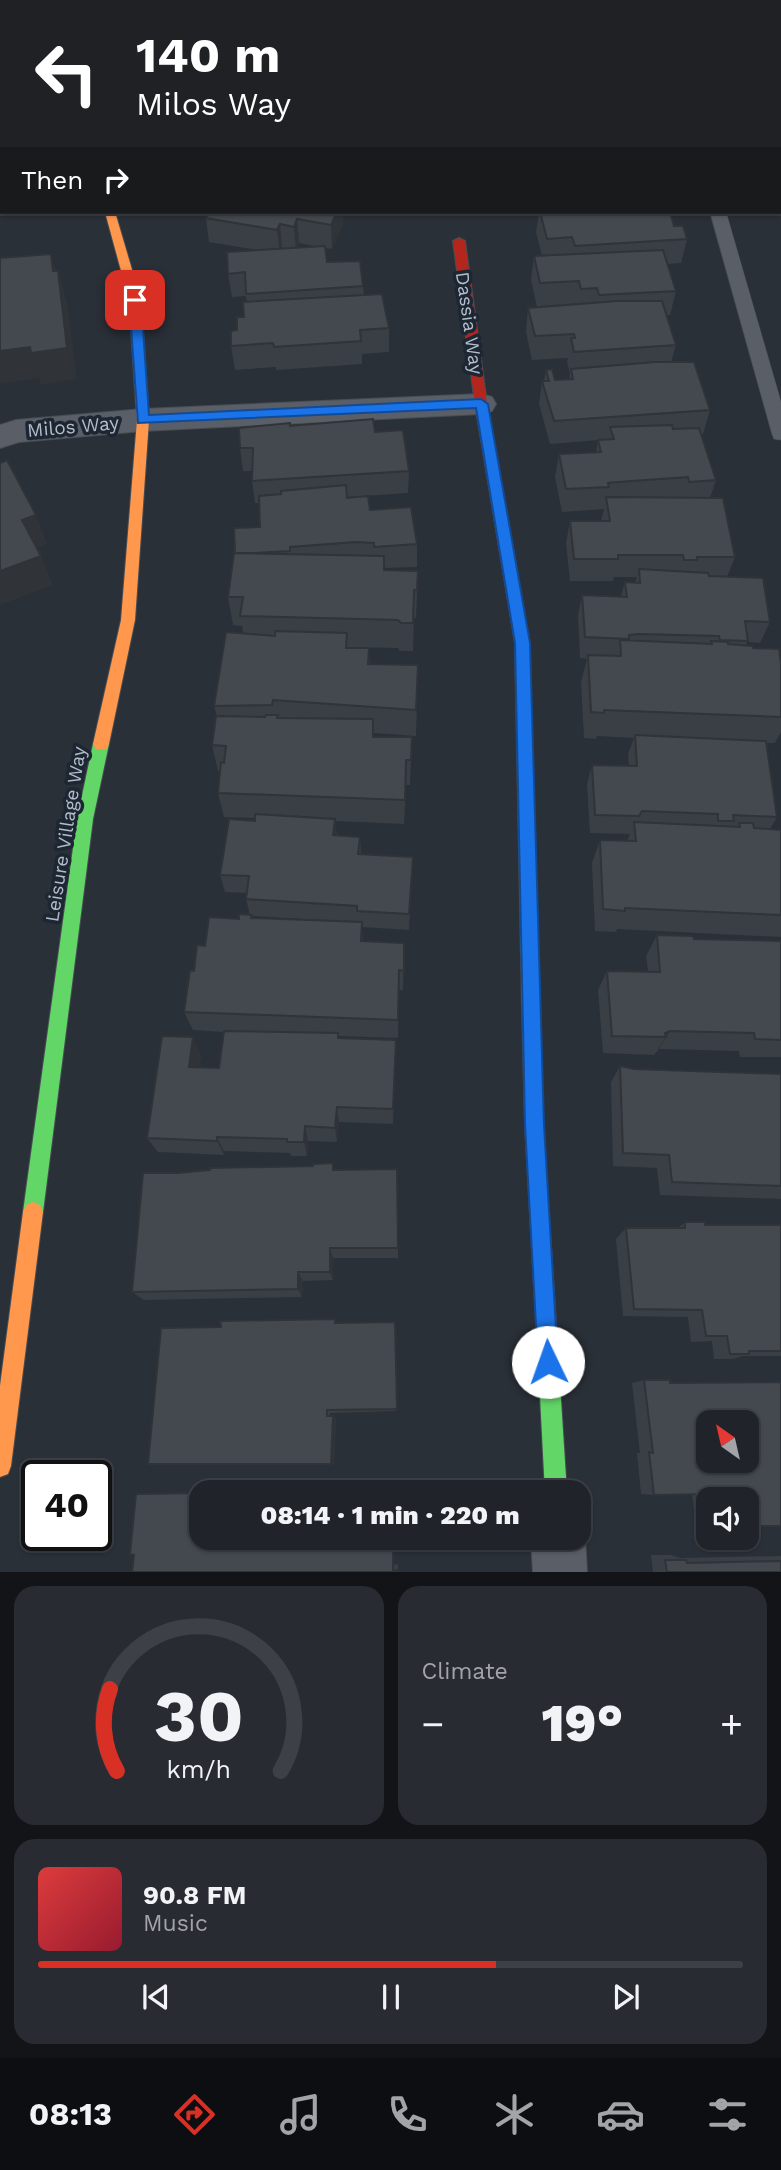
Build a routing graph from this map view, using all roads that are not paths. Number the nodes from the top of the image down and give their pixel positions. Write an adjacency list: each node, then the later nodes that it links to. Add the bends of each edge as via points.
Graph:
1 (111, 214): 5 (street, Leisure Village Way, via 135,300)
2 (719, 214): 6 (lane)
3 (459, 242): 4 (street, Dassia Way)
4 (481, 404): 5 (street, Milos Way); 9 (street, Dassia Way, via 522,643 534,1125)
5 (143, 420): 7 (street, Milos Way); 8 (street, Leisure Village Way, via 128,620 85,819)
6 (781, 434)
7 (0, 436)
8 (0, 1466)
9 (555, 1480)
10 (559, 1550): 11 (street)
11 (560, 1572)

